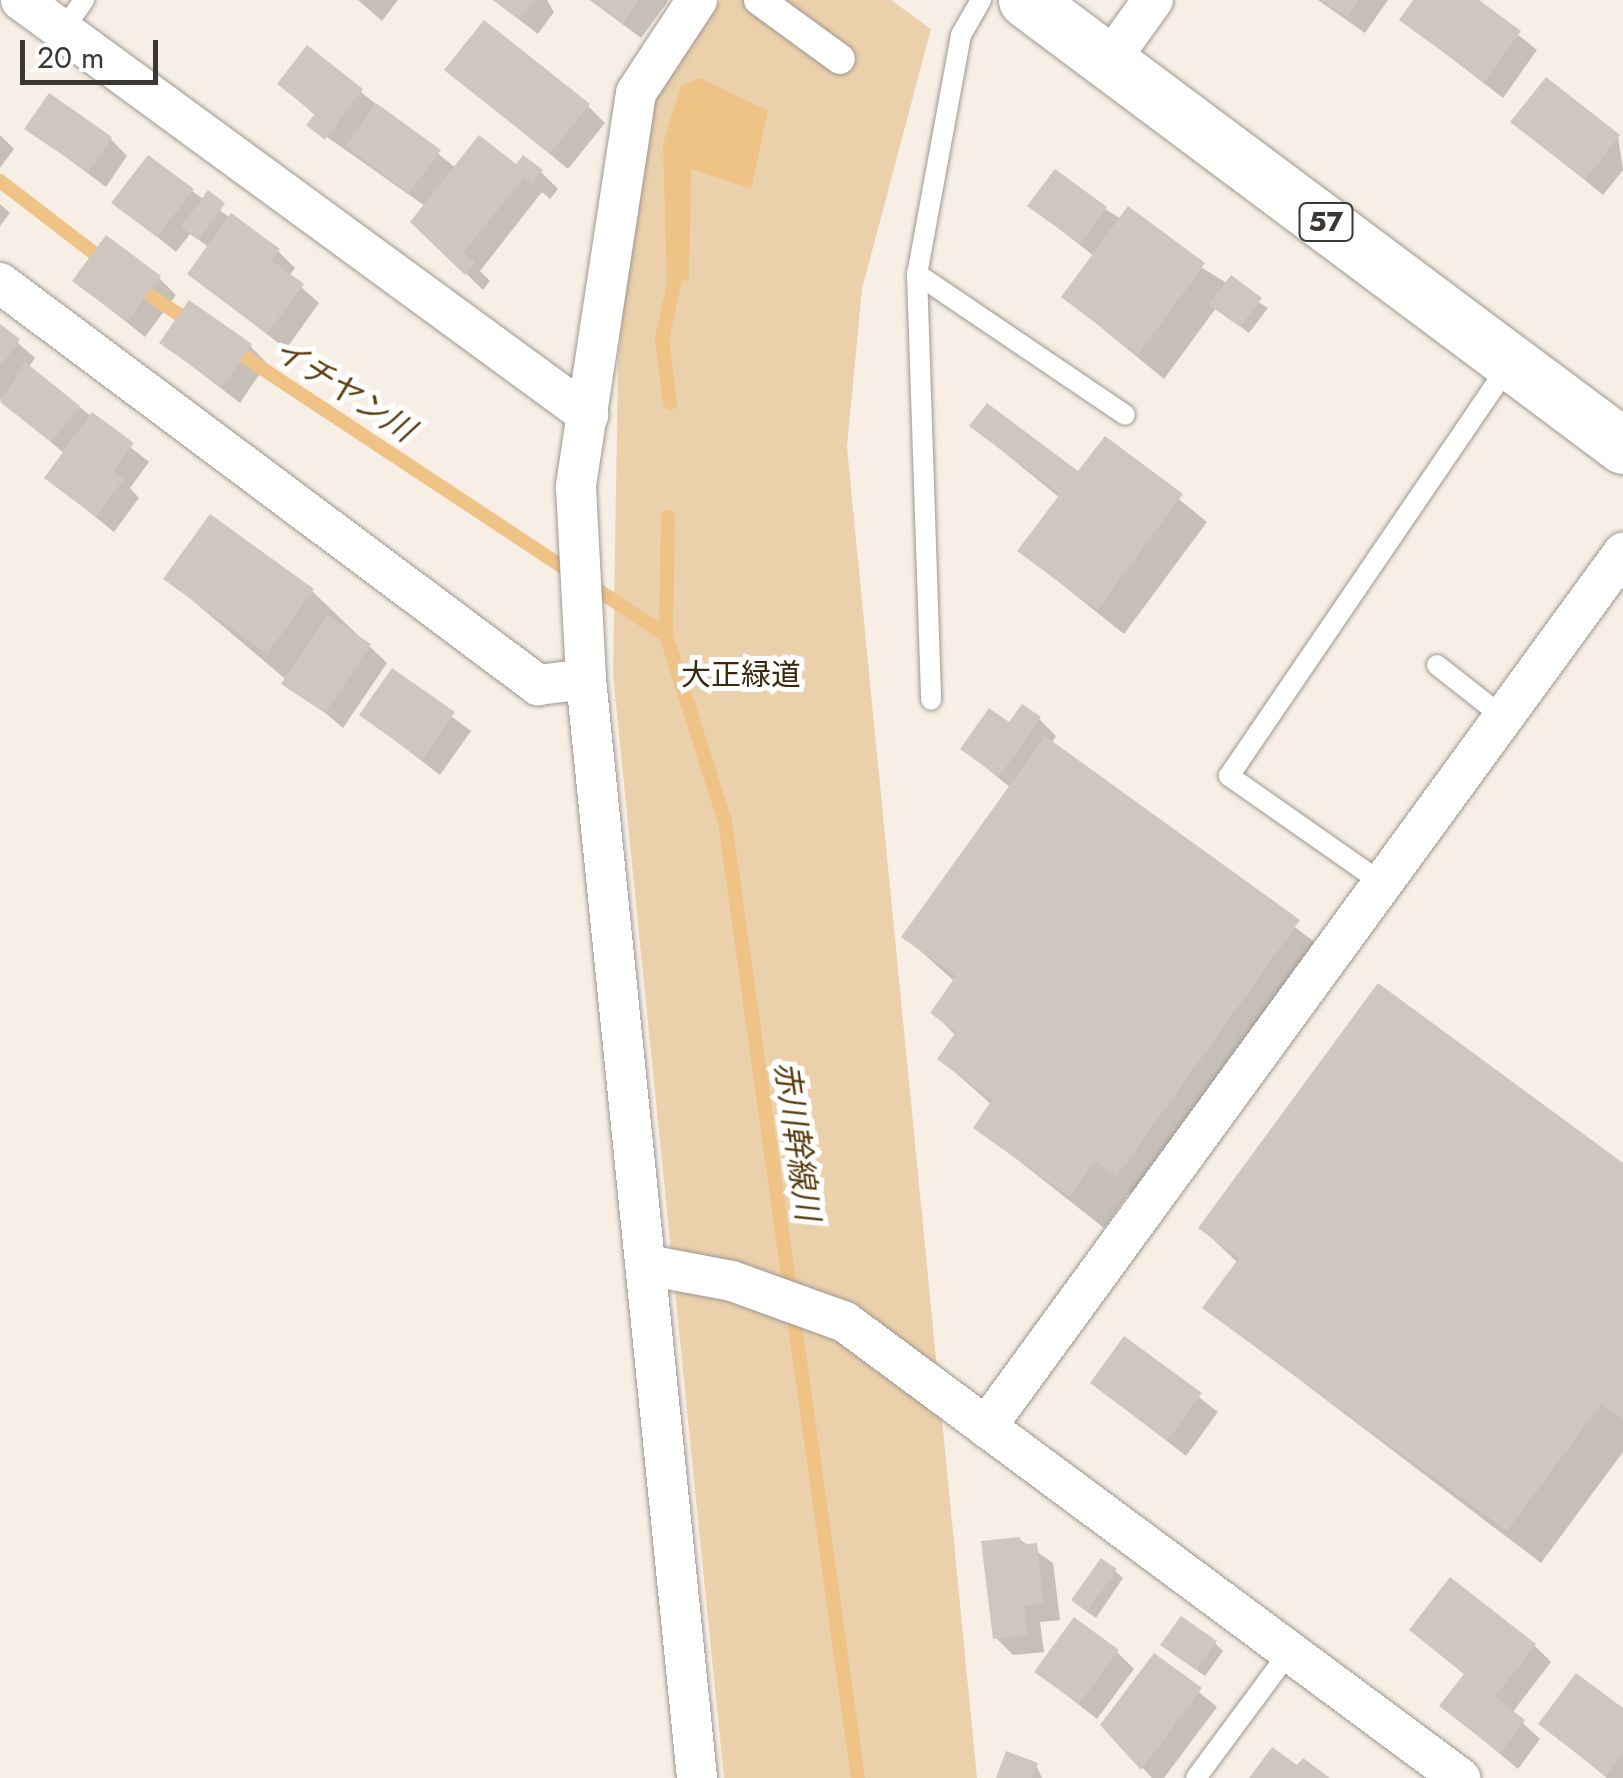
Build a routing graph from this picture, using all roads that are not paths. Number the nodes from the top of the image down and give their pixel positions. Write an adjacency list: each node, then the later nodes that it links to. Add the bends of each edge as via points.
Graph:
1 (21, 0): 7 (street)
2 (696, 0): 13 (street, via 636,93)
3 (760, 0): 8 (street)
4 (981, 0): 10 (lane, via 961,35)
5 (1026, 0): 9 (main road, 57)
6 (1153, 0): 9 (street)
7 (73, 15): 13 (street)
8 (840, 59)
9 (1109, 61): 12 (main road, 57)
10 (916, 274): 14 (lane); 19 (lane)
11 (0, 283): 18 (street, via 538,685)
12 (1512, 360): 15 (main road, 57); 21 (lane, via 1228,776)
13 (588, 415): 18 (street, via 576,488)
14 (1125, 416)
15 (1623, 446)
16 (1623, 552): 20 (street)
17 (1437, 665): 20 (lane)
18 (586, 679): 22 (street)
19 (930, 700)
20 (1503, 716): 21 (street)
21 (1382, 883): 23 (street)
22 (647, 1266): 23 (street, via 732,1282 845,1322); 25 (street)
23 (986, 1427): 24 (street)
24 (1290, 1650): 26 (lane); 27 (street)
25 (696, 1778)
26 (1196, 1778)
27 (1460, 1778)

